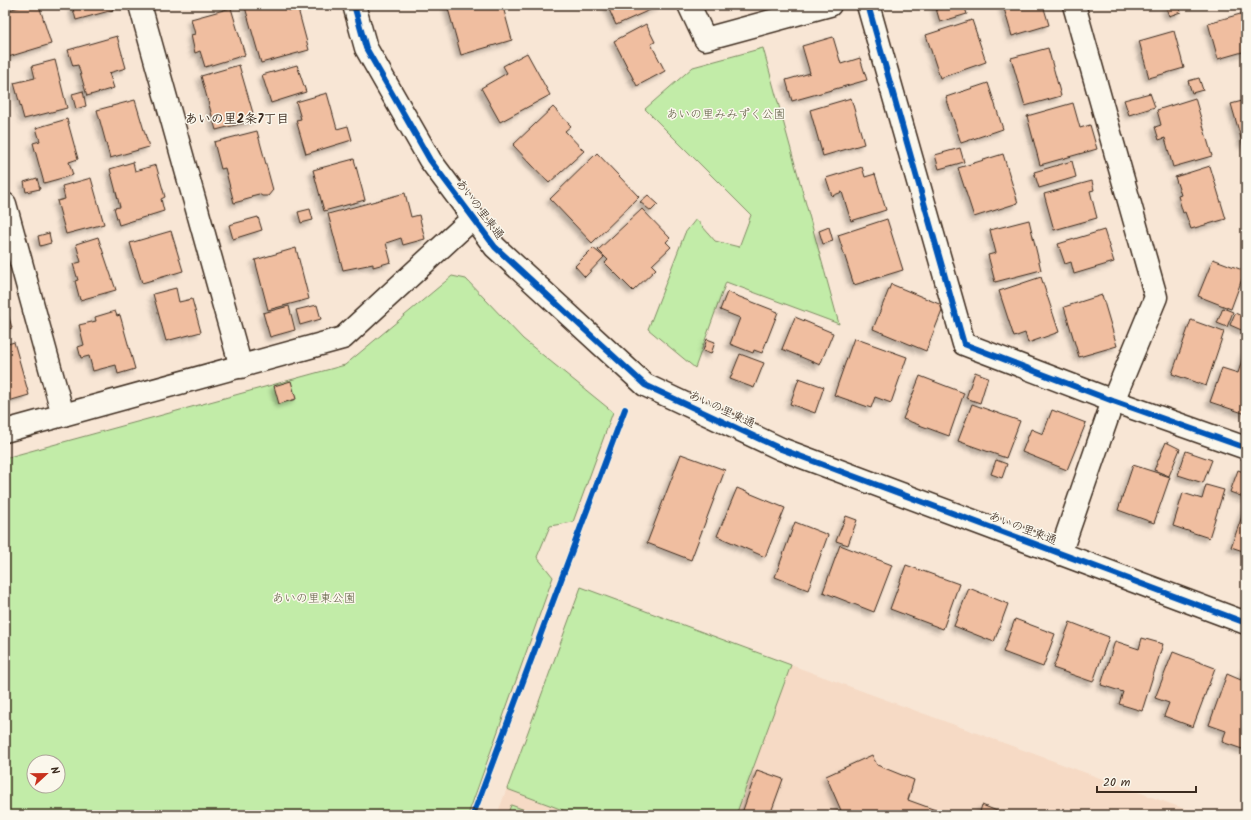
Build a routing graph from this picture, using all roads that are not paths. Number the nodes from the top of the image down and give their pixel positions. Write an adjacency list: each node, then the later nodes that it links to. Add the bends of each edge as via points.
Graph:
1 (140, 5): 9 (street)
2 (354, 5): 8 (street, あいの里東通, via 366,48 430,160)
3 (689, 5): 4 (street, via 705,40)
4 (830, 5)
5 (868, 5): 10 (street, via 964,344)
6 (1074, 5): 10 (street, via 1156,297)
7 (5, 204): 11 (street)
8 (473, 218): 9 (street, via 343,338); 14 (street, あいの里東通, via 495,248 645,385 781,449)
9 (241, 366): 11 (street)
10 (1113, 401): 13 (street); 14 (street)
11 (64, 415): 12 (street)
12 (5, 431)
13 (1246, 448)
14 (1060, 554): 15 (street, あいの里東通)
15 (1246, 623)

